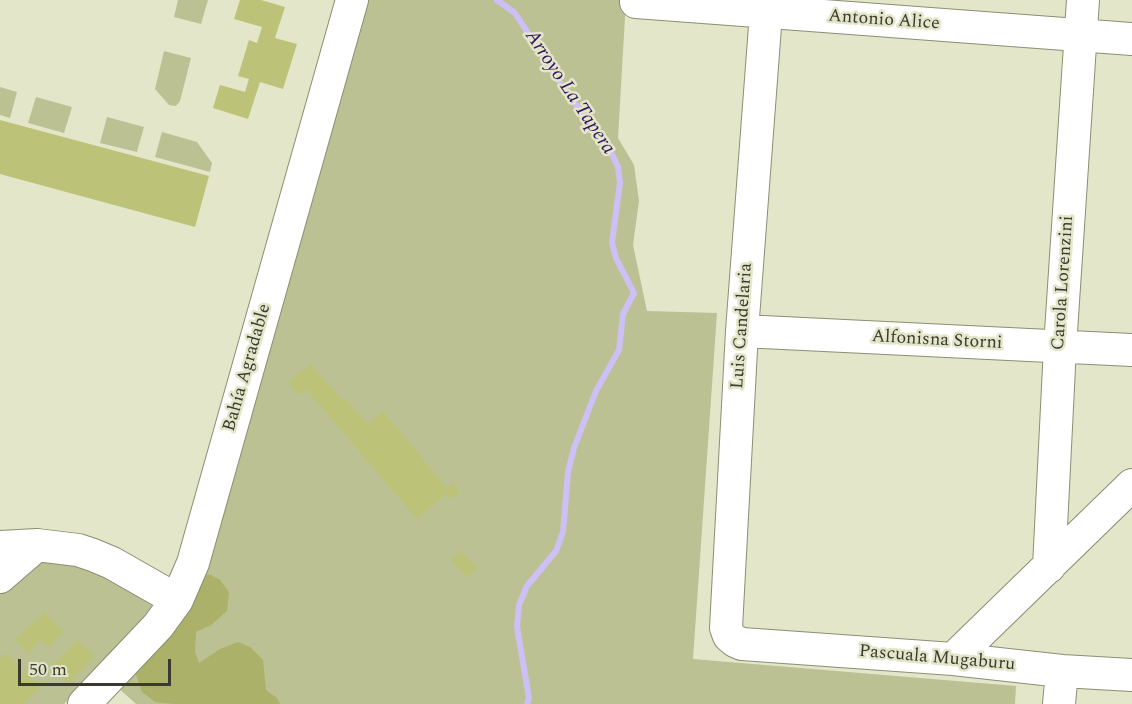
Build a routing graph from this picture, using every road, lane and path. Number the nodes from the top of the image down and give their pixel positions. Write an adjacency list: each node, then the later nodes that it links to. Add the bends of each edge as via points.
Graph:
1 (352, 0): 15 (street, Bahía Agradable, via 196,552)
2 (1083, 0): 5 (street, Carola Lorenzini)
3 (636, 2): 4 (street, Antonio Alice)
4 (767, 6): 5 (street, Antonio Alice); 7 (street, Luis Candelaria)
5 (1081, 36): 6 (street, Antonio Alice); 8 (street, Carola Lorenzini)
6 (1132, 39)
7 (742, 331): 8 (street, Alfonisna Storni); 16 (street, Luis Candelaria, via 726,628 729,636)
8 (1060, 347): 9 (street, Alfonisna Storni); 13 (street, Carola Lorenzini)
9 (1132, 350)
10 (1132, 485): 13 (street)
11 (37, 545): 12 (street); 14 (street); 15 (street, via 93,555)
12 (0, 547)
13 (1049, 567): 17 (street)
14 (0, 577)
15 (177, 600): 20 (street, Bahía Agradable, via 158,626)
16 (742, 644): 17 (street, Pascuala Mugaburu)
17 (953, 659): 18 (street, Pascuala Mugaburu)
18 (1062, 671): 19 (street, Pascuala Mugaburu); 21 (street)
19 (1132, 675)
20 (84, 704)
21 (1059, 704)

